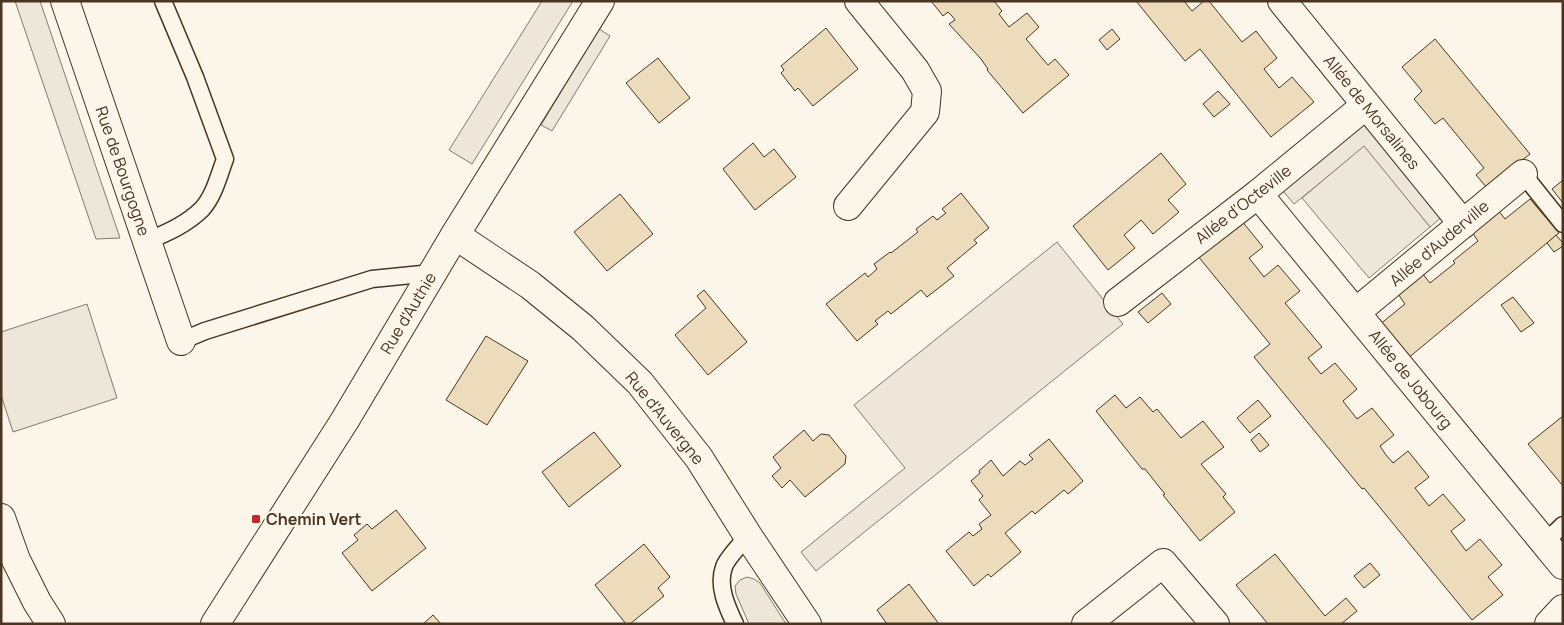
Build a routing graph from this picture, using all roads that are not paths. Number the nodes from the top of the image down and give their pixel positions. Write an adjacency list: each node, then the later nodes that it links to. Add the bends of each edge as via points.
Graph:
1 (65, 1): 13 (street, Rue de Bourgogne)
2 (163, 1): 13 (lane, via 225,159 202,208 174,231)
3 (600, 1): 12 (street, Rue d'Authie)
4 (859, 1): 9 (street, via 915,70 927,91 925,112)
5 (1282, 1): 6 (street, Allée de Morsalines)
6 (1366, 104): 8 (street, Allée d'Octeville); 10 (street, Allée de Morsalines)
7 (1523, 174): 10 (street, Allée d'Auderville); 11 (lane)
8 (1258, 194): 15 (street, Allée d'Octeville); 16 (street, Allée de Jobourg)
9 (848, 206)
10 (1463, 224): 16 (street, Allée d'Auderville)
11 (1563, 224)
12 (455, 235): 14 (street, Rue d'Authie); 20 (street, Rue d'Auvergne, via 530,285 583,328 640,382 699,458)
13 (148, 241): 17 (street, Rue de Bourgogne)
14 (432, 273): 17 (lane, via 372,278); 24 (street, Rue d'Authie, via 345,420)
15 (1118, 302)
16 (1356, 312): 19 (street, Allée de Jobourg)
17 (181, 341)
18 (1, 518): 23 (street, via 16,560)
19 (1554, 534): 21 (street, Allée de Jobourg)
20 (748, 536): 25 (lane, via 724,566 722,585); 26 (street, Rue d'Auvergne)
21 (1563, 565)
22 (1563, 609): 29 (street)
23 (51, 624)
24 (215, 624)
25 (735, 624)
26 (807, 624)
27 (1086, 624): 28 (street, via 1163,562)
28 (1215, 624)
29 (1549, 624)

